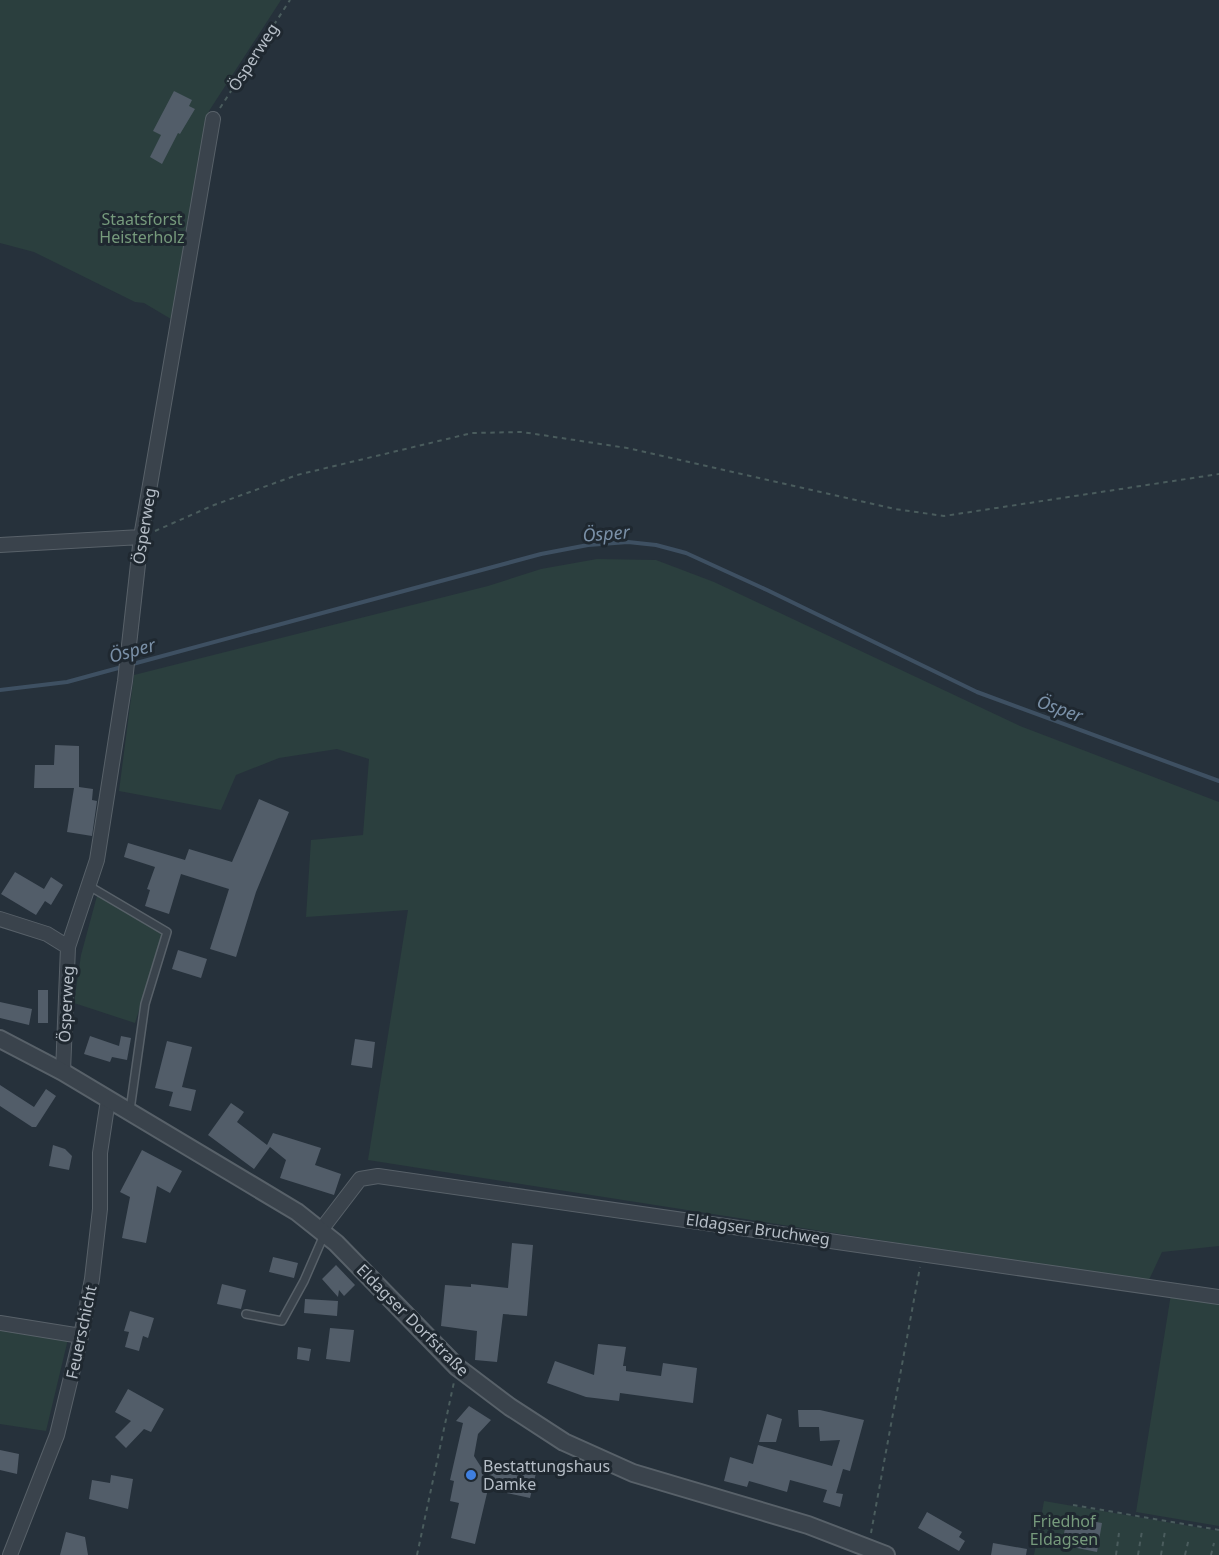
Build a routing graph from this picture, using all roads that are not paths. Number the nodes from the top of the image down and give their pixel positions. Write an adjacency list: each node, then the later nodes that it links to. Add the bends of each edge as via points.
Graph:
1 (213, 119): 2 (street, Ösperweg)
2 (141, 537): 3 (street); 4 (street, Ösperweg, via 125,681 97,860)
3 (0, 544)
4 (88, 885): 6 (street, Ösperweg); 10 (lane, via 167,932 145,1004)
5 (0, 919): 6 (street, via 46,934)
6 (69, 947): 8 (street, Ösperweg)
7 (0, 1039): 8 (street, Eldagser Dorfstraße)
8 (63, 1072): 9 (street, Eldagser Dorfstraße)
9 (108, 1100): 10 (street, Eldagser Dorfstraße); 15 (street, Feuerschicht, via 100,1153 100,1209 92,1279)
10 (129, 1113): 11 (street, Eldagser Dorfstraße, via 264,1191)
11 (323, 1232): 12 (street, Eldagser Bruchweg, via 360,1179 378,1176); 13 (lane, via 313,1263 282,1321); 17 (street, Eldagser Dorfstraße, via 457,1367 564,1442 662,1483 788,1518)
12 (1219, 1297)
13 (246, 1314)
14 (0, 1323): 15 (street)
15 (81, 1336): 16 (street, Feuerschicht, via 57,1435)
16 (10, 1555)
17 (886, 1555)

